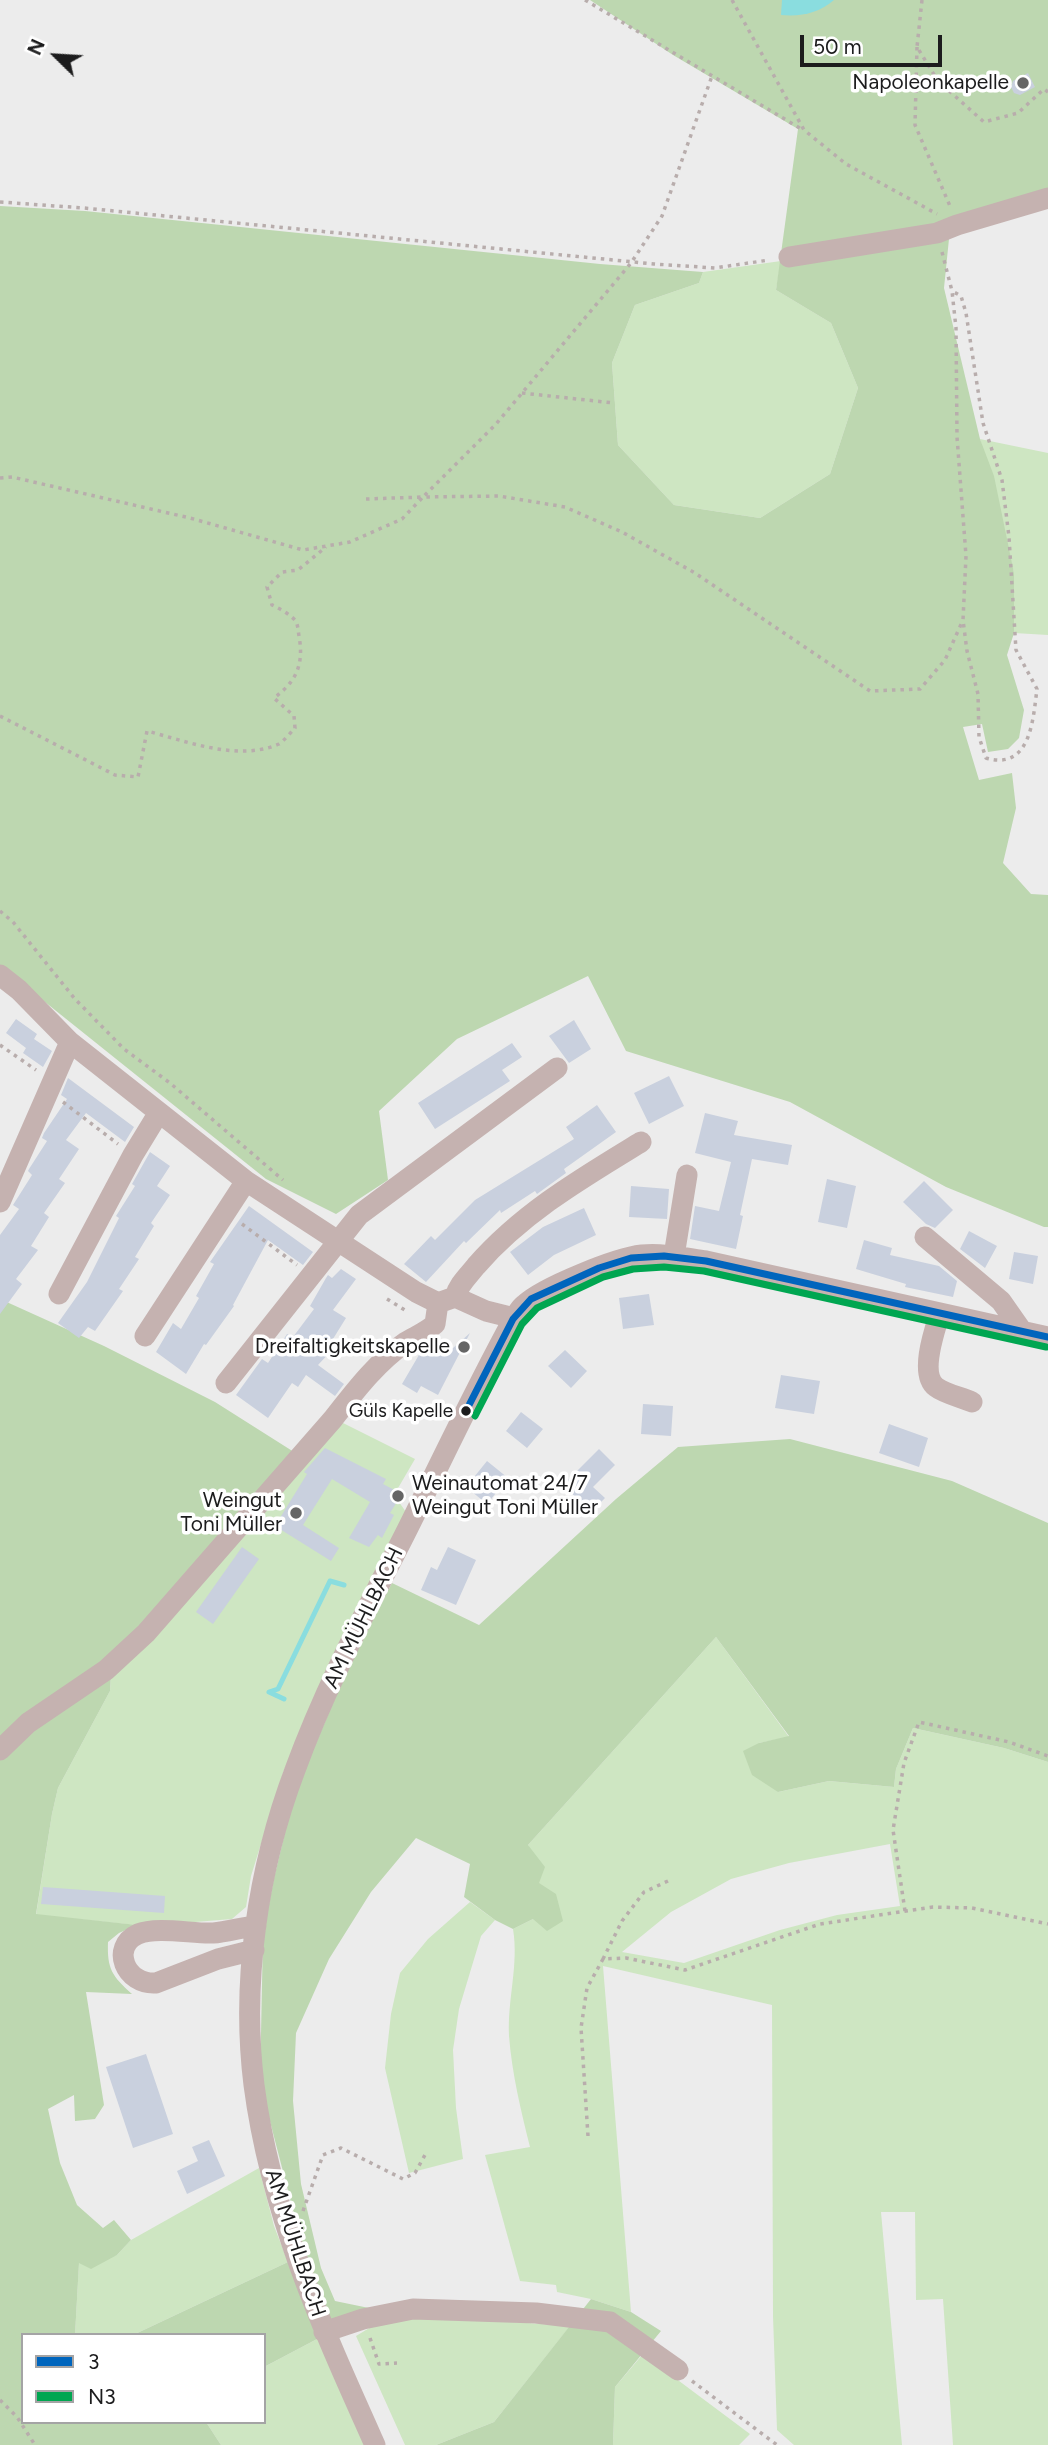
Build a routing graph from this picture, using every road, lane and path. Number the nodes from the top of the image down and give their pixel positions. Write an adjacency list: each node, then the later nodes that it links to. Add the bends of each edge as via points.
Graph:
1 (585, 0): 5 (path)
2 (732, 0): 7 (path)
3 (922, 0): 4 (path)
4 (917, 47): 6 (path, via 938,81 984,122 1018,113 1044,89); 10 (path, via 915,125)
5 (712, 76): 7 (path); 13 (path, via 662,216)
6 (1048, 92)
7 (804, 131): 10 (path, via 846,164)
8 (1048, 198): 10 (street)
9 (0, 202): 13 (path)
10 (957, 225): 11 (street)
11 (937, 233): 12 (street); 14 (path)
12 (789, 257): 13 (path, via 715,268)
13 (631, 262): 15 (path)
14 (952, 291): 21 (path, via 966,556); 21 (path, via 961,296 966,313 983,423 1002,480 1016,650 1037,689 1026,746 999,762 986,758 979,737 978,694)
15 (522, 393): 16 (path); 18 (path)
16 (614, 403)
17 (0, 478): 20 (path, via 190,518 303,550)
18 (424, 497): 19 (path); 20 (path, via 402,519 350,542); 21 (path, via 499,496 565,507 695,573 870,691 920,689 945,660)
19 (366, 499)
20 (328, 545): 22 (path, via 298,570 282,572 267,587 272,605 297,622 300,640 301,666 289,686 274,698 294,716 295,728 280,743 247,751 147,731 138,777 115,775)
21 (963, 620)
22 (0, 716)
23 (0, 911): 35 (path, via 124,1049)
24 (0, 975): 25 (street)
25 (10, 987): 26 (street)
26 (71, 1042): 29 (street); 30 (street)
27 (0, 1045): 29 (path)
28 (557, 1069): 39 (street, via 367,1208)
29 (52, 1087): 32 (path); 36 (street)
30 (158, 1114): 32 (street); 34 (street)
31 (641, 1142): 43 (street, via 517,1225)
32 (133, 1155): 42 (street)
33 (687, 1175): 40 (street)
34 (246, 1181): 37 (street); 39 (street)
35 (289, 1185)
36 (0, 1202)
37 (226, 1212): 41 (path); 47 (street)
38 (925, 1237): 46 (street, via 1001,1301)
39 (338, 1241): 41 (street); 43 (street, via 416,1292)
40 (674, 1256): 44 (street, AM MÜHLBACH); 45 (street, AM MÜHLBACH, via 640,1255 612,1261 537,1296)
41 (310, 1275): 49 (street)
42 (59, 1294)
43 (446, 1300): 45 (street); 51 (street, via 435,1324 367,1377 146,1633 106,1670 28,1723)
44 (940, 1313): 46 (street, AM MÜHLBACH); 50 (street, via 930,1347 930,1380)
45 (514, 1318): 56 (street, AM MÜHLBACH, via 333,1679 295,1770)
46 (1022, 1331): 48 (street, AM MÜHLBACH)
47 (145, 1336)
48 (1048, 1338)
49 (226, 1383)
50 (972, 1402)
51 (0, 1750)
52 (1048, 1756): 54 (path, via 1009,1742 919,1722 904,1763 893,1830)
53 (668, 1881): 58 (path, via 644,1892)
54 (905, 1911): 55 (path, via 972,1908); 58 (path, via 820,1924 685,1970 626,1958)
55 (1048, 1924)
56 (256, 1926): 57 (street, AM MÜHLBACH); 57 (street, via 214,1933 138,1934 129,1941 124,1961 134,1978 145,1984)
57 (254, 1950): 61 (street, AM MÜHLBACH, via 252,2064)
58 (603, 1959): 59 (path, via 587,1988 581,2028)
59 (589, 2136)
60 (426, 2153): 61 (path, via 415,2173 403,2179 341,2148 323,2155 303,2211)
61 (281, 2214): 63 (street, AM MÜHLBACH)
62 (363, 2319): 63 (street); 64 (path, via 379,2364); 65 (street, via 413,2309 536,2313 610,2322)
63 (324, 2332): 70 (street, AM MÜHLBACH)
64 (397, 2363)
65 (678, 2370): 71 (path)
66 (0, 2400): 67 (path)
67 (21, 2423)
68 (22, 2424): 69 (path)
69 (35, 2445)
70 (375, 2445)
71 (777, 2445)

